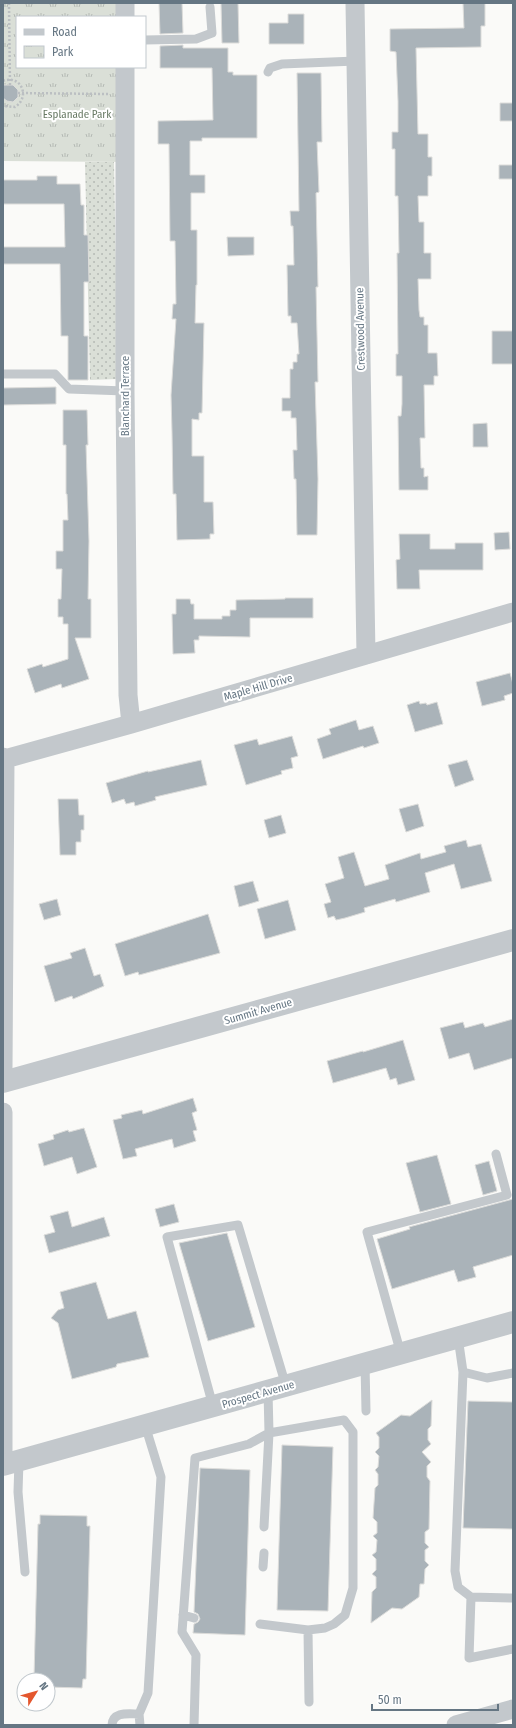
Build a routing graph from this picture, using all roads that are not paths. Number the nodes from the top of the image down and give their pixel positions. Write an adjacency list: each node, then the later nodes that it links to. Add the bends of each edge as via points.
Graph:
1 (125, 3): 4 (street)
2 (355, 3): 6 (street, Crestwood Avenue)
3 (210, 7): 5 (lane, via 212,33 196,39)
4 (125, 16)
5 (146, 40)
6 (356, 61): 8 (lane, via 282,64 270,68); 12 (street, Crestwood Avenue)
7 (125, 68): 10 (street, Blanchard Terrace)
8 (268, 72)
9 (3, 374): 10 (lane, via 55,374 69,389)
10 (124, 391): 13 (street, Blanchard Terrace, via 128,695)
11 (512, 615): 12 (street, Maple Hill Drive)
12 (366, 655): 13 (street, Maple Hill Drive)
13 (131, 724): 14 (street, Maple Hill Drive)
14 (4, 758): 16 (street)
15 (513, 940): 17 (street, Summit Avenue)
16 (3, 1070)
17 (3, 1082)
18 (3, 1112): 20 (street)
19 (496, 1154): 23 (lane, via 507,1194 367,1232)
20 (3, 1300): 32 (street)
21 (513, 1322): 22 (street, Prospect Avenue)
22 (458, 1337): 23 (street, Prospect Avenue); 25 (lane)
23 (401, 1354): 24 (street, Prospect Avenue)
24 (365, 1364): 27 (street, Prospect Avenue); 29 (lane)
25 (463, 1372): 26 (lane, via 487,1378); 37 (lane, via 455,1571 458,1587)
26 (513, 1373)
27 (277, 1388): 28 (street, Prospect Avenue); 28 (lane, via 238,1225 167,1237); 31 (lane)
28 (214, 1406): 30 (street, Prospect Avenue)
29 (366, 1410)
30 (145, 1426): 32 (street, Prospect Avenue); 46 (lane, via 161,1477 148,1693)
31 (269, 1433): 33 (lane); 39 (lane, via 249,1444 195,1458); 42 (lane, via 344,1420 353,1432 353,1588 345,1615 325,1628)
32 (8, 1461): 36 (lane, via 18,1492)
33 (264, 1527)
34 (264, 1553): 35 (lane)
35 (263, 1567)
36 (24, 1572)
37 (471, 1597): 38 (lane); 43 (lane, via 470,1658)
38 (513, 1598)
39 (183, 1615): 40 (lane); 49 (lane, via 182,1632 196,1655)
40 (194, 1618)
41 (260, 1624): 42 (lane)
42 (308, 1630): 44 (lane)
43 (513, 1649)
44 (309, 1702)
45 (513, 1709): 50 (street)
46 (139, 1714): 47 (lane, via 119,1714); 48 (lane)
47 (112, 1725)
48 (140, 1725)
49 (194, 1725)
50 (456, 1725)

